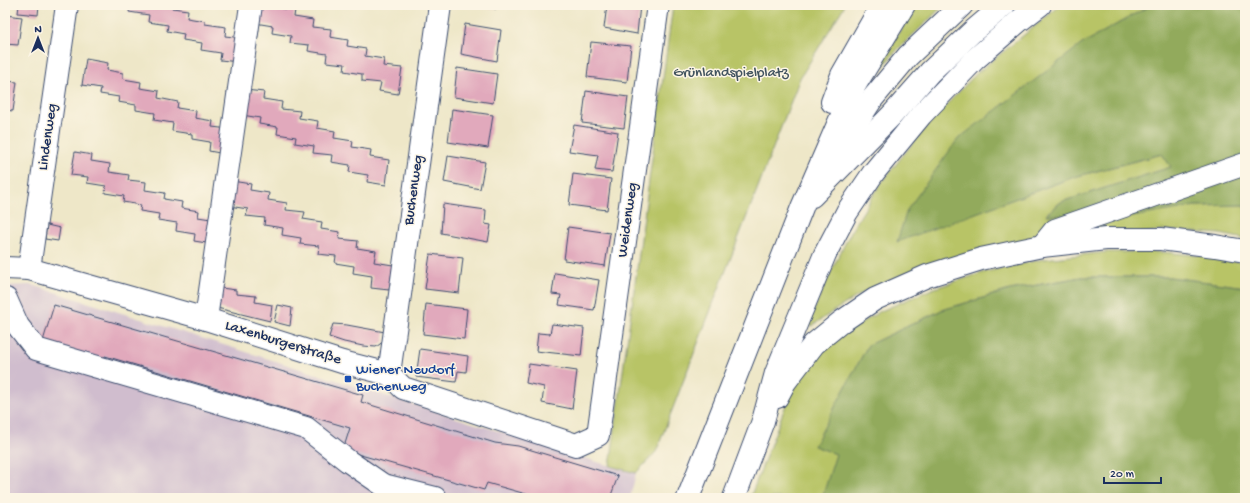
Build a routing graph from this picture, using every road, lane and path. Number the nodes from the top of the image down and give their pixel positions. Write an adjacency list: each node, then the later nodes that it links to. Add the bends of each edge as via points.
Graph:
1 (68, 5): 15 (main road, Lindenweg)
2 (251, 5): 17 (main road)
3 (440, 5): 18 (main road, Buchenweg)
4 (658, 5): 18 (main road, Weidenweg, via 598,435 576,445 403,388)
5 (882, 5): 11 (main road, via 842,75 819,137)
6 (904, 5): 11 (main road, via 855,85)
7 (962, 5): 11 (main road, via 908,56 872,99)
8 (1004, 5): 11 (main road, via 930,72)
9 (1040, 5): 19 (main road, via 974,60 921,115 874,172 847,212 825,254 776,373)
10 (1245, 164): 12 (main road, via 1055,230)
11 (803, 205): 22 (main road)
12 (1042, 246): 13 (main road, via 1106,239 1161,239); 19 (main road, via 981,259 927,276 875,299 814,344 785,382)
13 (1245, 251)
14 (5, 268): 15 (main road, Laxenburgerstraße)
15 (29, 270): 17 (main road, Laxenburgerstraße)
16 (5, 298): 20 (main road, via 18,326 36,349 306,428)
17 (206, 319): 18 (main road, Laxenburgerstraße, via 342,362)
18 (389, 374)
19 (763, 421): 23 (main road)
20 (386, 491): 21 (main road)
21 (435, 498)
22 (688, 498)
23 (734, 498)

